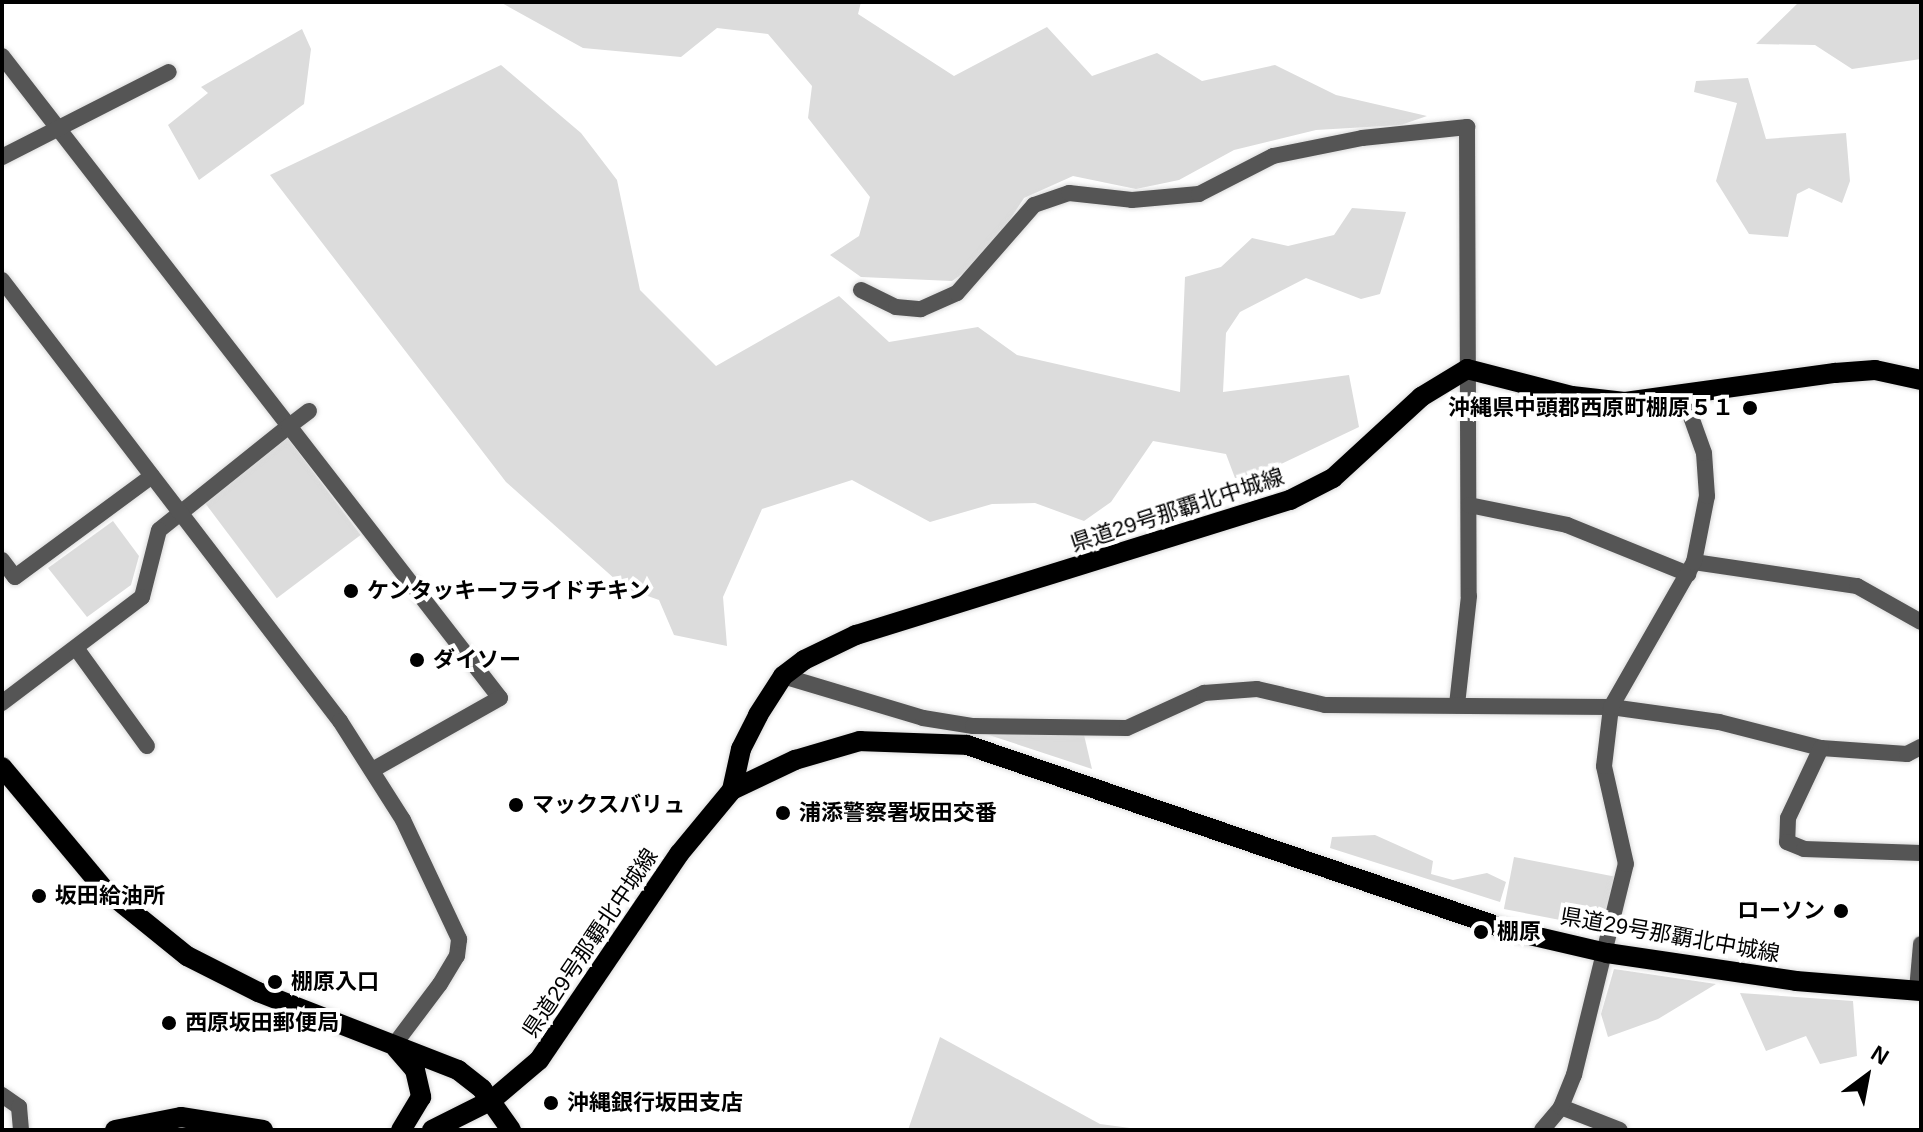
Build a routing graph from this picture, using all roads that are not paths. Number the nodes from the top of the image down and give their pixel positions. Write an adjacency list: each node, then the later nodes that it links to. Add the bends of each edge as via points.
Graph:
1 (2, 56): 3 (street)
2 (169, 72): 3 (street)
3 (58, 129): 4 (street); 11 (street)
4 (2, 157)
5 (2, 280): 12 (street)
6 (861, 290): 7 (street, via 896,307 921,309 957,293 1034,205 1069,193 1132,200 1199,194 1273,156 1362,138 1467,127)
7 (1467, 369): 9 (main road, via 1587,398 1637,402); 13 (street); 19 (main road, 県道29号那覇北中城線, via 1421,397 1333,478 1290,500 856,635)
8 (1921, 380): 9 (main road, via 1875,370)
9 (1684, 397): 16 (street, via 1704,453 1707,496)
10 (309, 411): 11 (street)
11 (289, 426): 14 (street); 30 (street, via 500,698)
12 (152, 476): 14 (street); 15 (street, via 15,577)
13 (1469, 505): 16 (street, via 1567,525); 21 (street, via 1469,596)
14 (181, 512): 18 (street, via 159,530 142,597); 30 (street)
15 (2, 560)
16 (1691, 568): 17 (street, via 1857,586); 22 (street)
17 (1921, 622)
18 (76, 648): 20 (street); 26 (street)
19 (783, 676): 23 (street); 31 (main road, 県道29号那覇北中城線, via 746,737)
20 (2, 703)
21 (1457, 705): 22 (street); 24 (street, via 1325,705 1257,689 1204,693 1127,728)
22 (1611, 707): 28 (street, via 1719,722); 34 (street, via 1604,766 1626,864)
23 (923, 718): 24 (street); 25 (street)
24 (970, 735): 25 (main road, 県道29号那覇北中城線); 34 (main road, 県道29号那覇北中城線, via 1508,930)
25 (922, 740): 31 (main road, 県道29号那覇北中城線, via 838,746)
26 (147, 746)
27 (1921, 747): 28 (street, via 1907,754)
28 (1821, 748): 32 (street, via 1788,818 1787,842 1804,849)
29 (2, 767): 36 (main road, via 103,888 187,956 258,992)
30 (372, 770): 36 (street, via 424,861 459,939 457,956 440,984)
31 (732, 790): 38 (main road, 県道29号那覇北中城線, via 679,854 561,1034 529,1071)
32 (1921, 853)
33 (1921, 944): 35 (street)
34 (1607, 953): 35 (main road, 県道29号那覇北中城線, via 1796,981); 39 (street)
35 (1919, 991)
36 (394, 1045): 38 (main road, via 458,1070); 43 (main road, via 415,1070 421,1097)
37 (2, 1095): 40 (street, via 19,1107)
38 (492, 1100): 44 (main road, 県道29号那覇北中城線); 45 (main road)
39 (1561, 1107): 46 (street); 47 (street)
40 (21, 1130)
41 (115, 1130): 42 (main road, via 181,1117)
42 (263, 1130)
43 (401, 1130)
44 (432, 1130)
45 (511, 1130)
46 (1542, 1130)
47 (1620, 1130)

